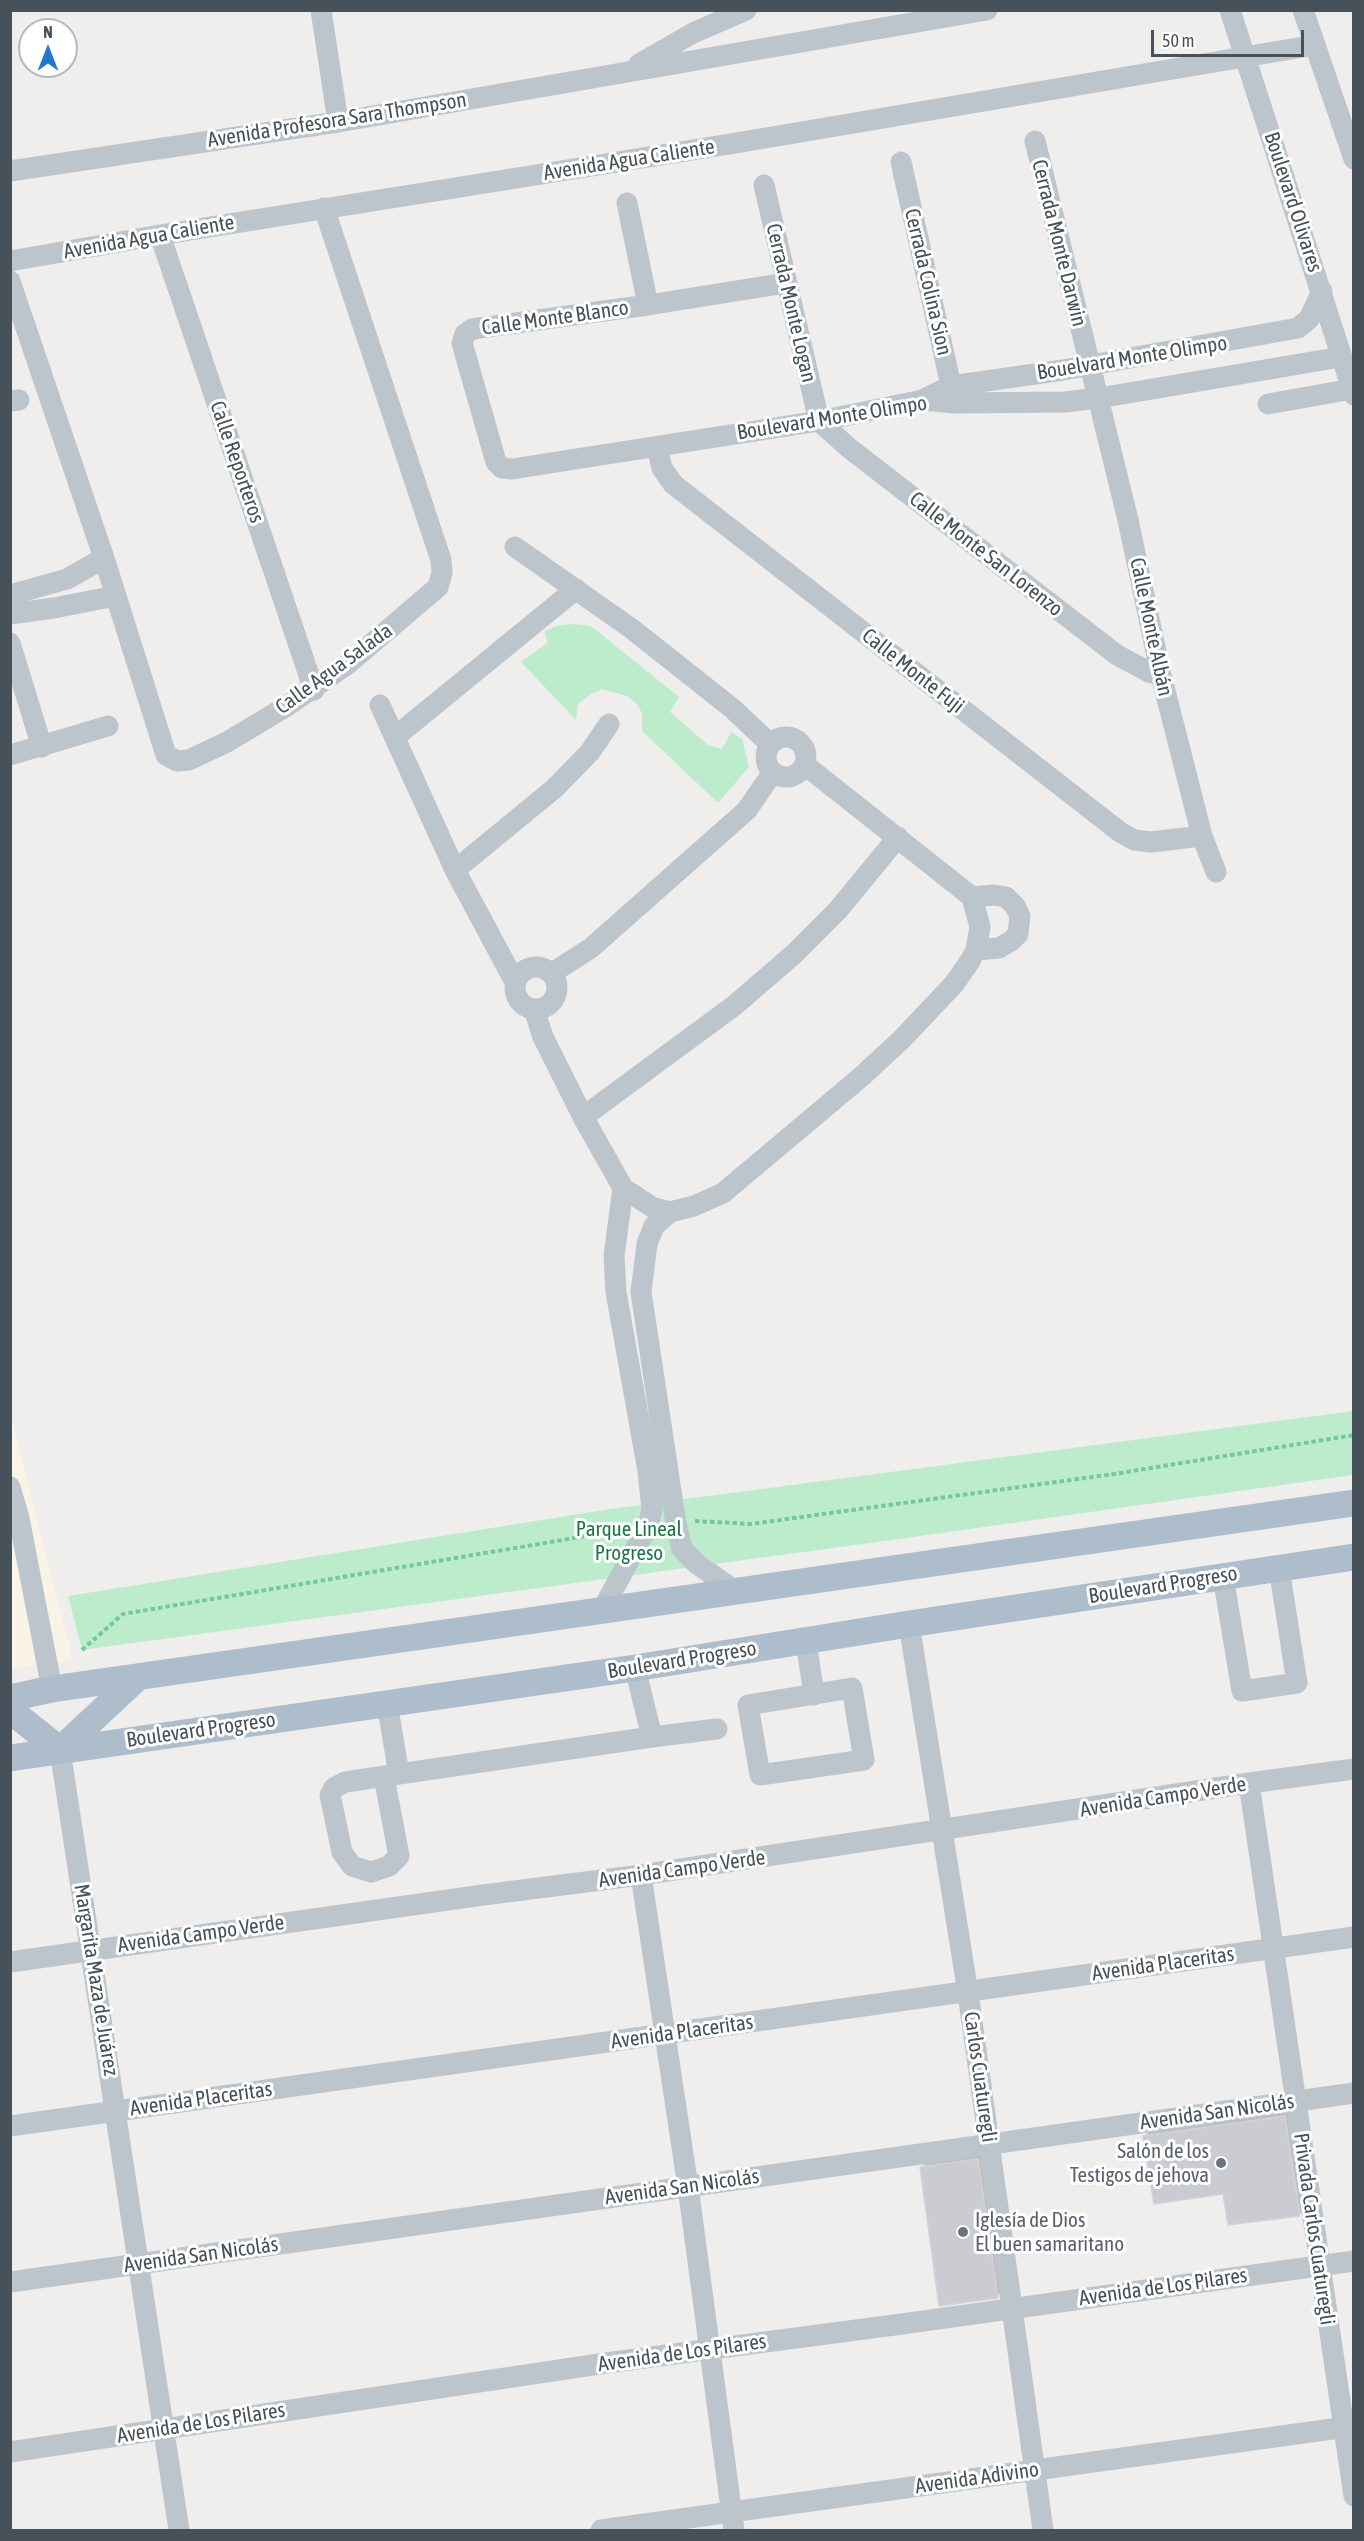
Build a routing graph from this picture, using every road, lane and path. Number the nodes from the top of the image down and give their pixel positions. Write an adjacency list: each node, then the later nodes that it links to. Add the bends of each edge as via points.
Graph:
1 (321, 10): 9 (street)
2 (746, 10): 8 (street, Avenida Profesora Sara Thompson, via 693,33)
3 (987, 10): 8 (street, Avenida Profesora Sara Thompson)
4 (1230, 10): 7 (street, Boulevard Olivares)
5 (1303, 10): 6 (street)
6 (1315, 45): 7 (street, Avenida Agua Caliente); 11 (street)
7 (1247, 58): 18 (street, Avenida Agua Caliente); 23 (street, Boulevard Olivares)
8 (626, 72): 9 (street, Avenida Profesora Sara Thompson)
9 (338, 122): 14 (street, Avenida Profesora Sara Thompson)
10 (1035, 141): 26 (street, Cerrada Monte Darwin)
11 (1353, 159)
12 (10, 160): 14 (street, Avenida Profesora Sara Thompson)
13 (902, 162): 28 (street, Cerrada Colina Sion)
14 (48, 164): 15 (street, Avenida Profesora Sara Thompson)
15 (10, 171)
16 (764, 185): 22 (street, Cerrada Monte Logan)
17 (627, 203): 24 (street)
18 (324, 208): 19 (street, Avenida Agua Caliente); 43 (street, Calle Agua Salada, via 441,560 442,573 438,587)
19 (160, 235): 20 (street, Avenida Agua Caliente); 43 (street, Calle Reporteros)
20 (10, 261)
21 (10, 281): 34 (street)
22 (786, 283): 24 (street, Calle Monte Blanco); 30 (street, Cerrada Monte Logan)
23 (1322, 291): 25 (street, Boulevard Olivares); 26 (street, Bouelvard Monte Olimpo, via 1309,320 1298,328)
24 (648, 305): 32 (street, Calle Monte Blanco, via 472,329 465,334 462,343 496,462)
25 (1341, 357): 26 (street, Boulevard Monte Olimpo); 27 (street, Boulevard Olivares)
26 (1094, 381): 28 (street, Bouelvard Monte Olimpo, via 1063,370); 28 (street, Boulevard Monte Olimpo, via 1065,402); 42 (street, Calle Monte Albán)
27 (1353, 392): 29 (street)
28 (953, 394): 30 (street, Boulevard Monte Olimpo)
29 (1268, 404)
30 (819, 421): 31 (street, Boulevard Monte Olimpo); 42 (street, Calle Monte San Lorenzo, via 1118,656)
31 (657, 447): 32 (street, Boulevard Monte Olimpo); 53 (street, Calle Monte Fuji, via 662,468 673,484 1120,832 1134,840 1151,842)
32 (502, 468)
33 (515, 547): 36 (street)
34 (104, 558): 35 (street); 38 (street)
35 (67, 579): 37 (street); 39 (street)
36 (576, 589): 47 (street); 48 (street, via 632,628)
37 (10, 595)
38 (115, 596): 39 (street); 43 (street, Calle Agua Salada, via 166,755 177,761 189,760 227,742)
39 (73, 605): 40 (street)
40 (10, 614)
41 (10, 643): 49 (street)
42 (1161, 675): 53 (street, Calle Monte Albán)
43 (314, 690)
44 (380, 705): 47 (street)
45 (609, 724): 55 (street, via 590,752 555,788)
46 (108, 726): 49 (street)
47 (395, 736): 55 (street)
48 (770, 744): 51 (street, via 787,737 799,742 805,752); 52 (street, via 765,756)
49 (42, 747): 50 (street)
50 (10, 755)
51 (804, 765): 52 (street, via 790,777); 54 (street)
52 (772, 772): 59 (street, via 747,810 591,948)
53 (1202, 836): 56 (street, Calle Monte Albán)
54 (898, 837): 57 (street); 62 (street, via 838,910 794,954 735,1005)
55 (455, 870): 60 (street)
56 (1216, 872)
57 (972, 897): 58 (street, via 980,927); 58 (street, via 1006,897 1020,916 1017,934 1011,941 999,948)
58 (976, 950): 64 (street, via 954,984 861,1077 723,1192)
59 (552, 973): 60 (street, via 546,968 531,967); 61 (street, via 558,986 554,1000)
60 (515, 982): 61 (street, via 516,996)
61 (534, 1009): 62 (street, via 543,1037)
62 (583, 1117): 63 (street)
63 (623, 1188): 64 (street, via 652,1207); 65 (street, via 614,1256)
64 (670, 1212): 66 (street, via 654,1226 646,1244)
65 (616, 1292): 66 (street); 68 (street)
66 (640, 1292): 68 (street)
67 (1353, 1435): 71 (path, via 1114,1474 751,1524)
68 (656, 1463): 71 (street); 72 (street)
69 (10, 1487): 73 (street)
70 (1353, 1503): 77 (main road)
71 (675, 1515): 77 (street, via 682,1549 696,1564)
72 (650, 1518): 78 (street); 81 (path, via 123,1614)
73 (15, 1520): 84 (street)
74 (1353, 1557): 75 (main road, Boulevard Progreso)
75 (1279, 1568): 76 (main road, Boulevard Progreso); 76 (street, via 1297,1683 1242,1691)
76 (1223, 1576): 79 (main road, Boulevard Progreso)
77 (737, 1592): 78 (main road)
78 (601, 1612): 83 (main road)
79 (909, 1624): 80 (main road, Boulevard Progreso); 96 (street, Carlos Cuaturegli)
80 (806, 1641): 82 (main road, Boulevard Progreso); 85 (street)
81 (82, 1650)
82 (635, 1668): 87 (main road, Boulevard Progreso); 90 (street)
83 (136, 1679): 84 (main road); 91 (main road)
84 (52, 1689): 86 (main road)
85 (814, 1695): 85 (street, via 748,1705 760,1775 864,1760 852,1688)
86 (10, 1698)
87 (387, 1703): 91 (main road, Boulevard Progreso); 94 (street)
88 (10, 1710): 91 (main road)
89 (717, 1729): 90 (street)
90 (652, 1737): 94 (street)
91 (60, 1750): 92 (main road, Boulevard Progreso); 100 (street, Margarita Maza de Juárez)
92 (10, 1758)
93 (1353, 1769): 95 (street, Avenida Campo Verde)
94 (392, 1776): 94 (street, via 399,1856 389,1866 371,1872 352,1866 342,1852 330,1795 345,1782)
95 (1249, 1783): 96 (street, Avenida Campo Verde); 99 (street, Privada Carlos Cuaturegli)
96 (942, 1831): 97 (street, Avenida Campo Verde); 102 (street, Carlos Cuaturegli)
97 (640, 1875): 100 (street, Avenida Campo Verde); 103 (street)
98 (1353, 1937): 99 (street, Avenida Placeritas)
99 (1273, 1948): 102 (street, Avenida Placeritas); 105 (street, Privada Carlos Cuaturegli)
100 (92, 1950): 101 (street, Avenida Campo Verde); 106 (street, Margarita Maza de Juárez)
101 (10, 1962)
102 (968, 1993): 103 (street, Avenida Placeritas); 108 (street, Carlos Cuaturegli)
103 (664, 2035): 106 (street, Avenida Placeritas); 109 (street)
104 (1353, 2093): 105 (street, Avenida San Nicolás)
105 (1296, 2101): 108 (street, Avenida San Nicolás); 112 (street, Privada Carlos Cuaturegli)
106 (116, 2111): 107 (street, Avenida Placeritas); 111 (street, Margarita Maza de Juárez)
107 (10, 2126)
108 (990, 2144): 109 (street, Avenida San Nicolás); 114 (street, Carlos Cuaturegli)
109 (688, 2187): 111 (street, Avenida San Nicolás); 115 (street)
110 (1353, 2260): 112 (street, Avenida de Los Pilares)
111 (139, 2264): 113 (street, Avenida San Nicolás); 117 (street, Margarita Maza de Juárez)
112 (1320, 2265): 114 (street, Avenida de Los Pilares); 116 (street, Privada Carlos Cuaturegli)
113 (10, 2282)
114 (1013, 2308): 115 (street, Avenida de Los Pilares); 119 (street, Carlos Cuaturegli)
115 (709, 2349): 117 (street, Avenida de Los Pilares); 121 (street)
116 (1348, 2426): 119 (street, Avenida Adivino); 120 (street, Privada Carlos Cuaturegli)
117 (163, 2428): 118 (street, Avenida de Los Pilares); 122 (street, Margarita Maza de Juárez)
118 (10, 2452)
119 (1035, 2470): 121 (street, Avenida Adivino); 124 (street, Carlos Cuaturegli)
120 (1353, 2496)
121 (732, 2521): 123 (street, Avenida Adivino)
122 (178, 2530)
123 (601, 2530)
124 (1043, 2530)

